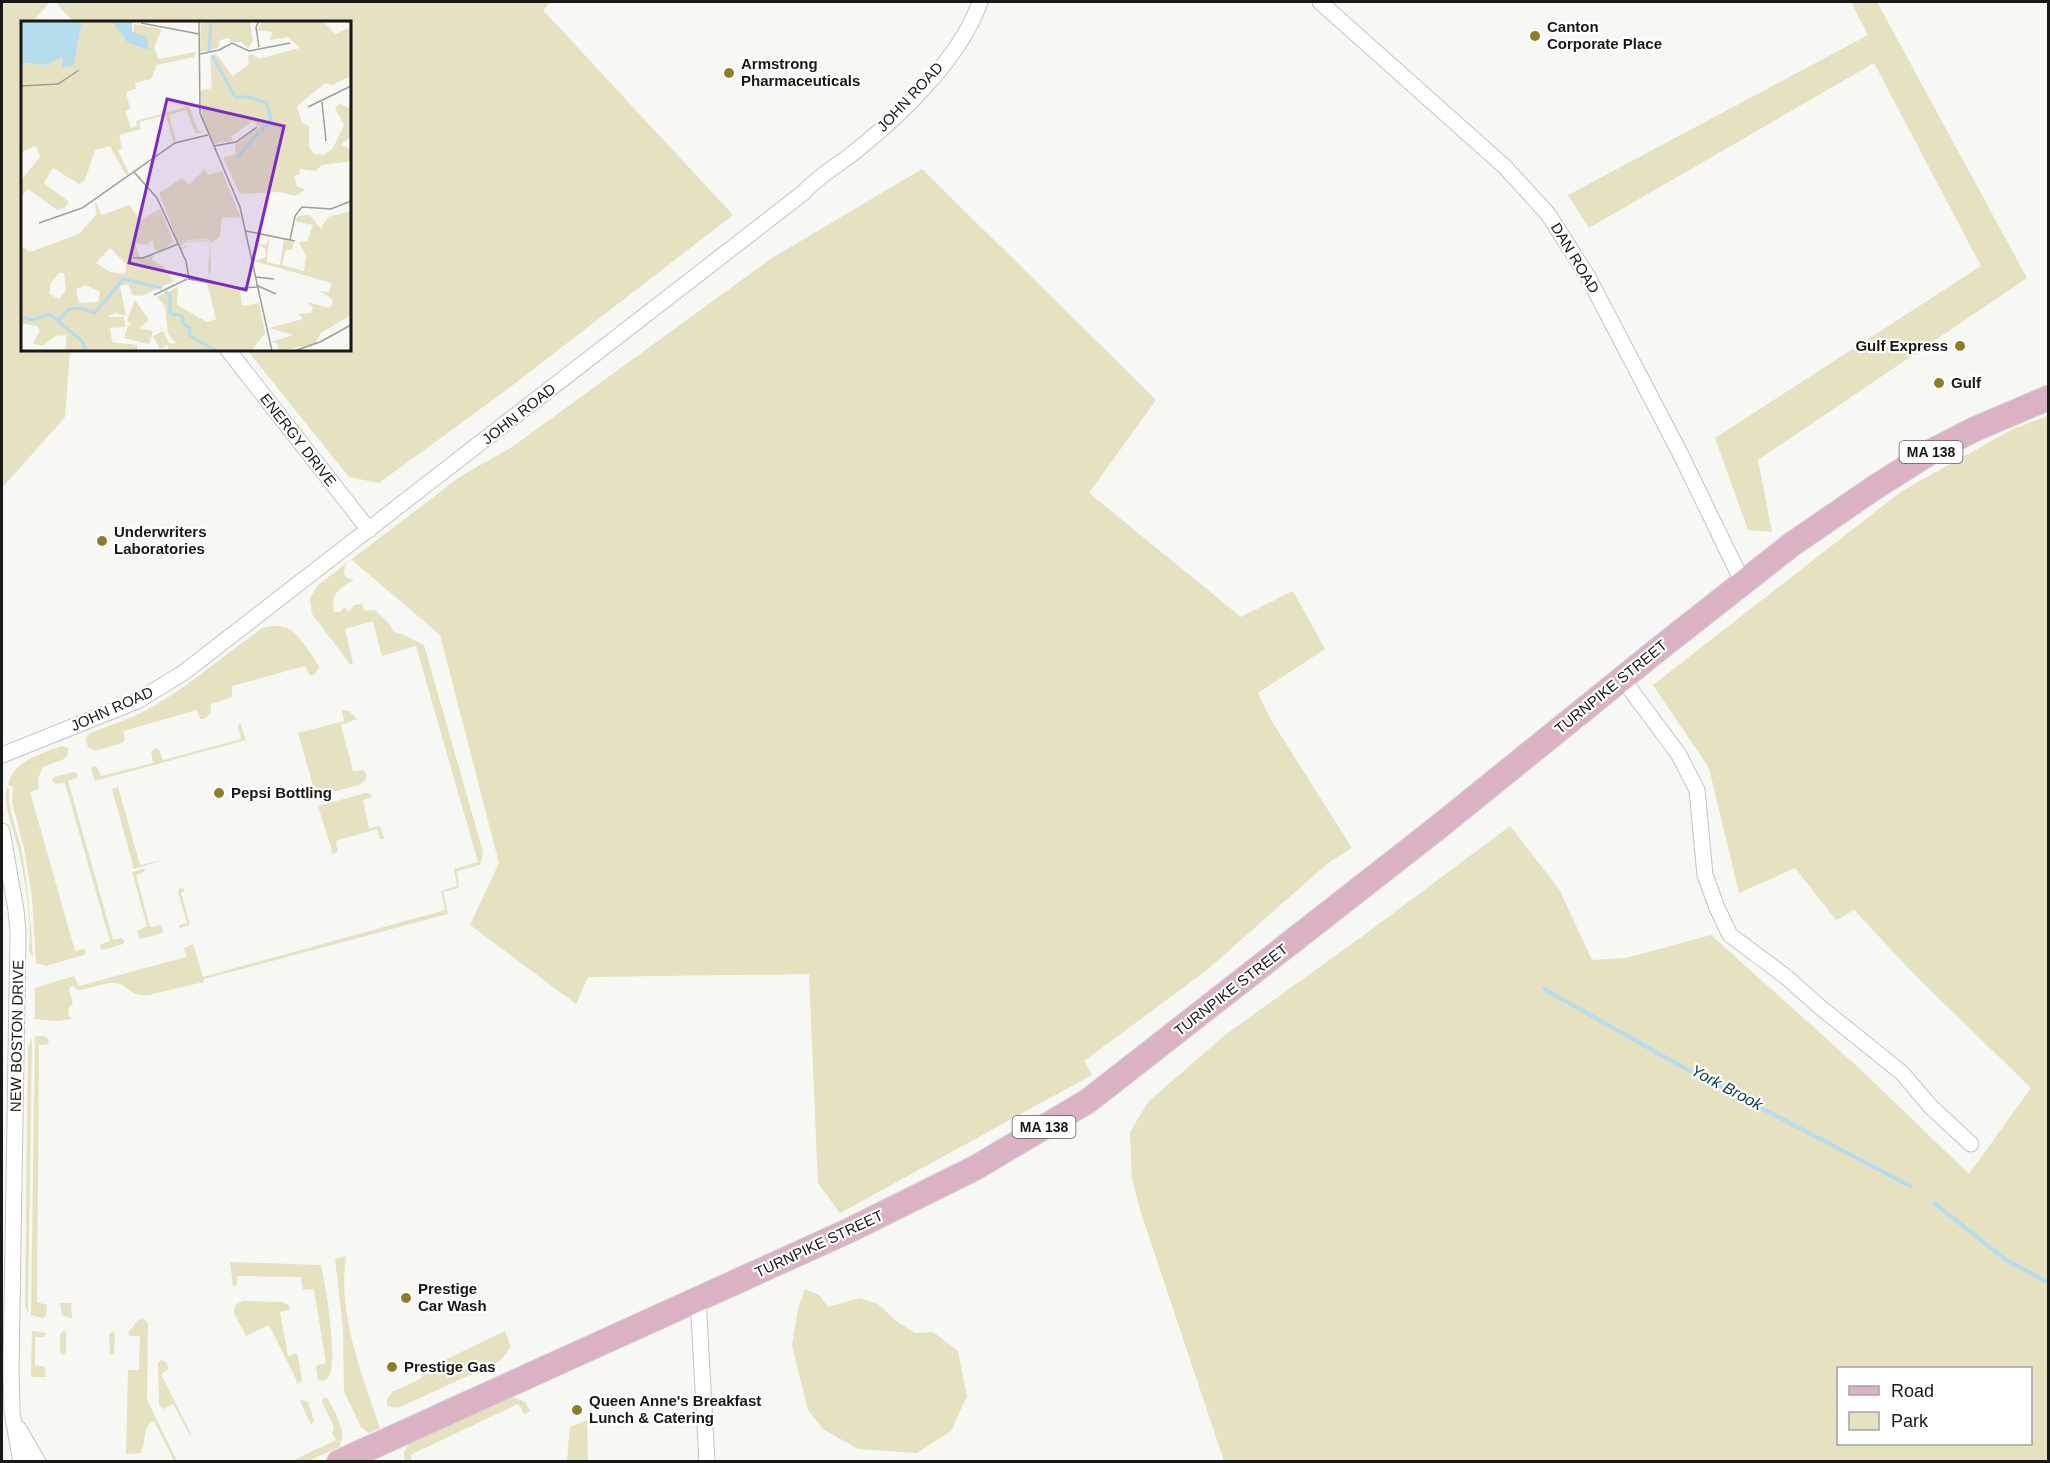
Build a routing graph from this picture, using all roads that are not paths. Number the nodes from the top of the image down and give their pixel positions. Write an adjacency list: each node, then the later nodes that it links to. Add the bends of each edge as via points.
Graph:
1 (980, 2): 5 (street, JOHN ROAD, via 962,39 897,116)
2 (1320, 2): 6 (street, DAN ROAD, via 1505,168 1548,214 1588,277)
3 (229, 351): 5 (street, ENERGY DRIVE)
4 (2049, 398): 6 (main road, TURNPIKE STREET / MA 138, via 1934,450)
5 (369, 530): 8 (street, JOHN ROAD, via 153,692)
6 (1743, 581): 7 (main road, TURNPIKE STREET / MA 138)
7 (1622, 678): 10 (street, via 1679,755 1697,790 1705,875 1730,935 1902,1073); 11 (main road, TURNPIKE STREET / MA 138, via 1472,801 1088,1101 965,1173)
8 (2, 755)
9 (2, 831): 12 (street, NEW BOSTON DRIVE, via 18,933 11,1370)
10 (1971, 1144)
11 (698, 1298): 15 (main road, TURNPIKE STREET / MA 138); 16 (street)
12 (14, 1421): 13 (street, NEW BOSTON DRIVE); 14 (street, NEW BOSTON DRIVE)
13 (21, 1461)
14 (38, 1461)
15 (339, 1461)
16 (707, 1461)

